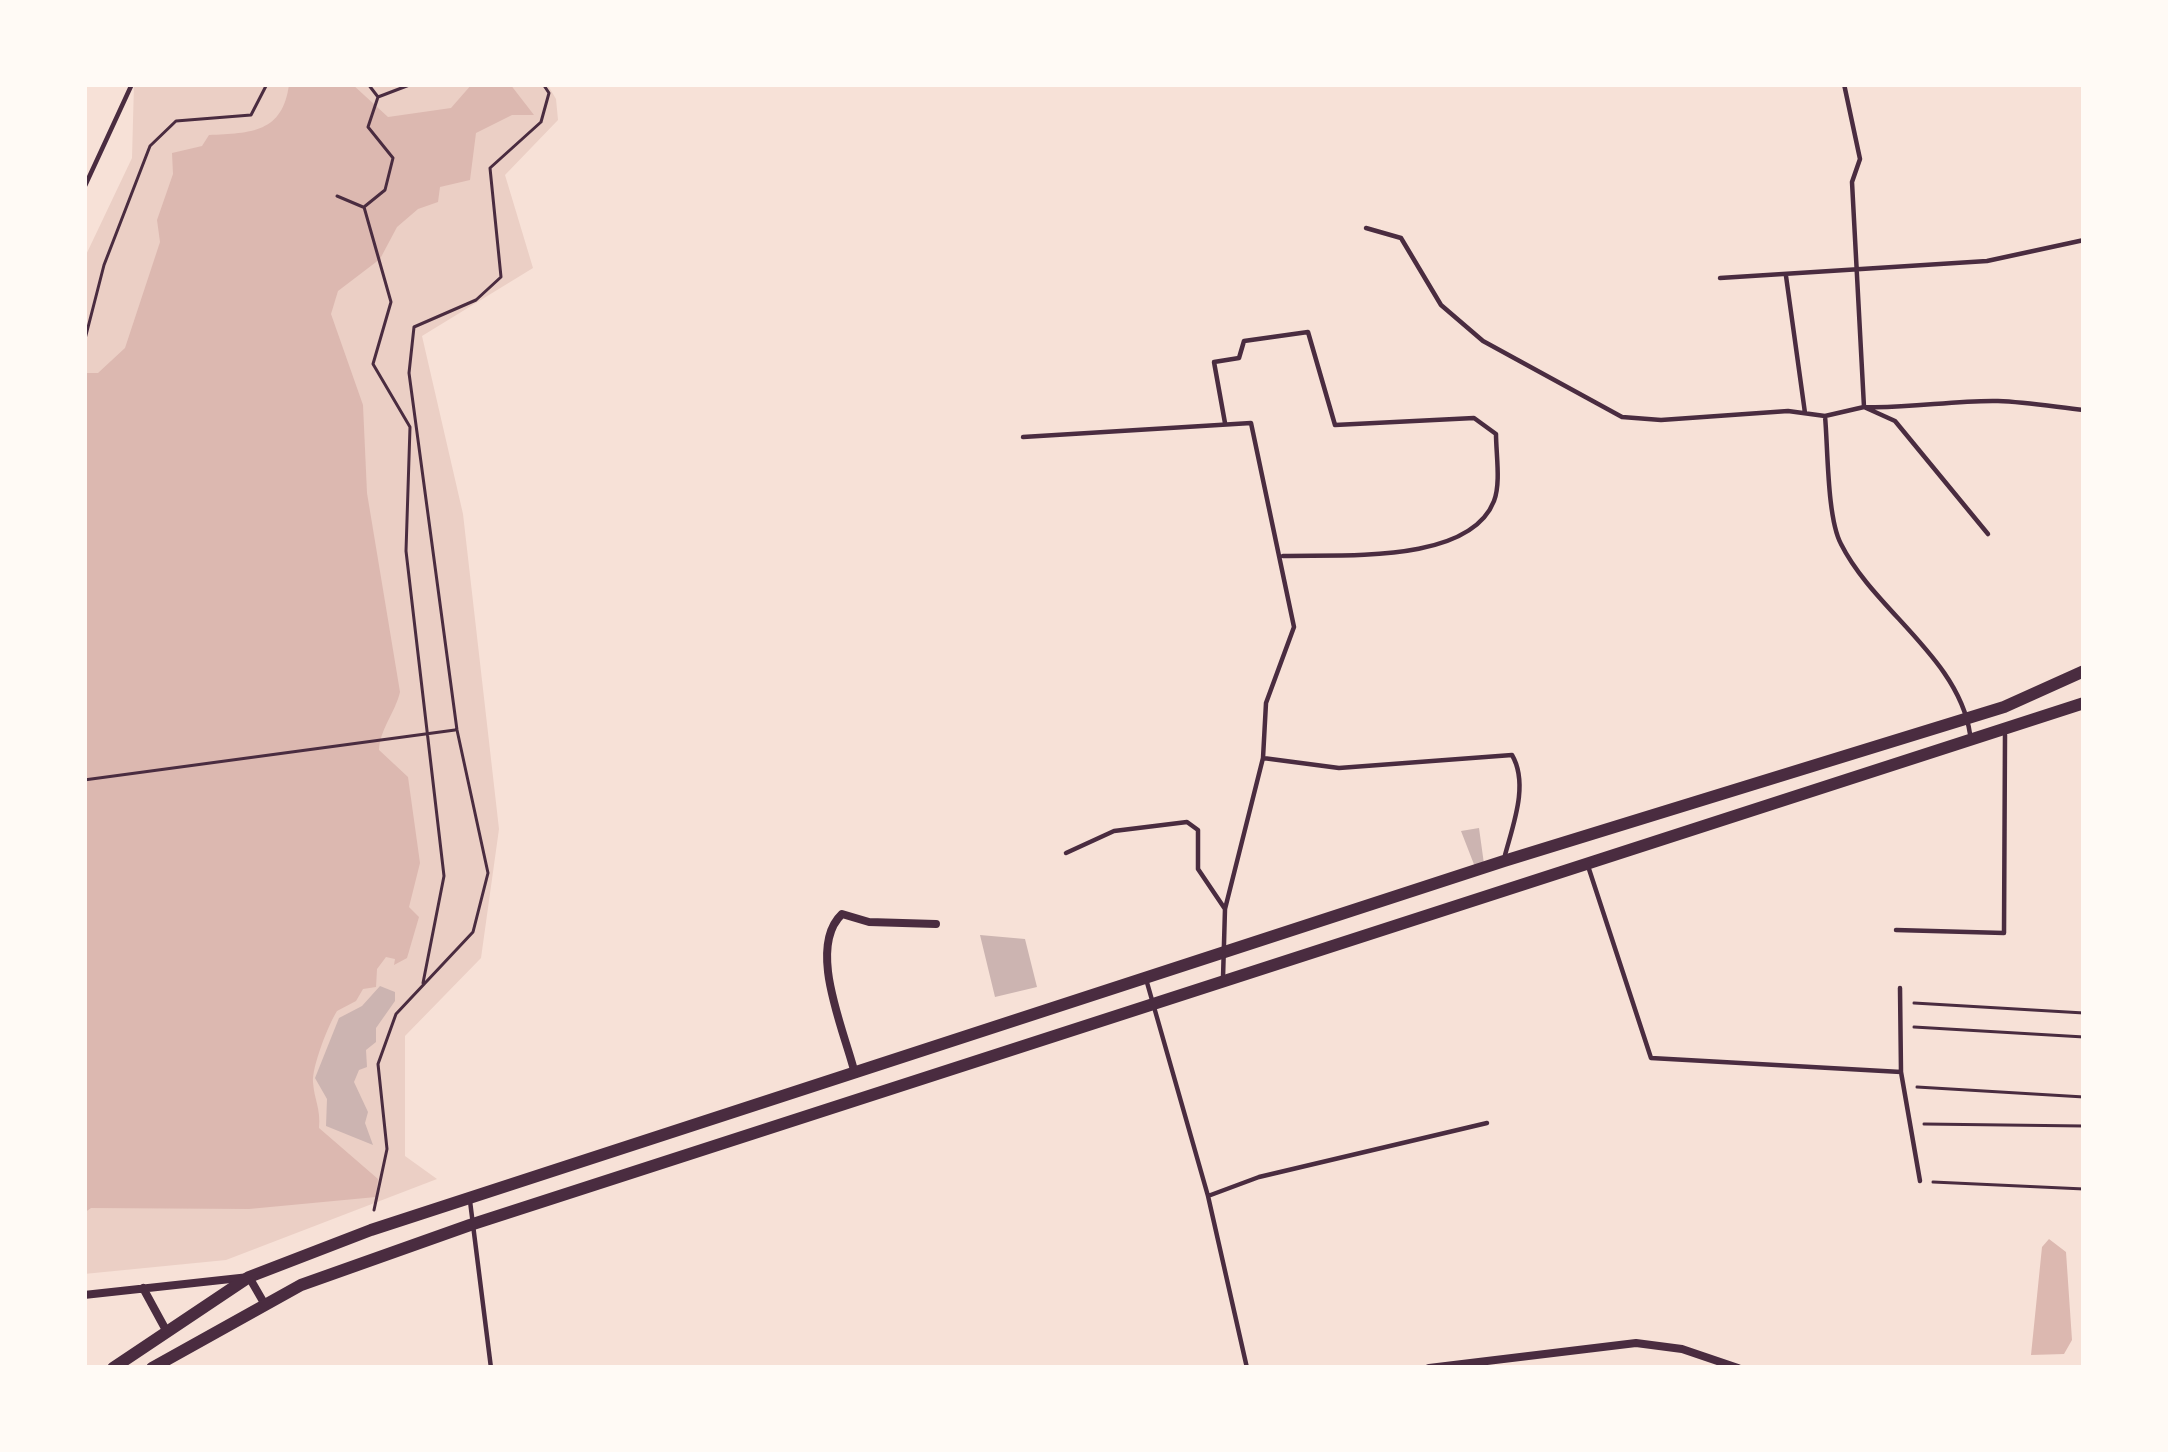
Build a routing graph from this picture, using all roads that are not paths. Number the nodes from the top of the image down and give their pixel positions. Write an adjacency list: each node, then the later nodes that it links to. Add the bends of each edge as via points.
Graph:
1 (132, 84): 3 (lane)
2 (1844, 84): 6 (lane, via 1860,159 1852,182)
3 (84, 188)
4 (1366, 228): 11 (lane, via 1402,238 1441,305 1483,341 1622,417)
5 (2084, 240): 6 (lane, via 1987,261)
6 (1859, 270): 7 (lane); 9 (lane)
7 (1786, 274): 8 (lane); 11 (lane)
8 (1720, 278)
9 (1864, 407): 10 (lane, via 2001,401); 12 (lane); 15 (lane, via 1894,421)
10 (2084, 410)
11 (1805, 412): 12 (lane)
12 (1825, 416): 20 (lane, via 1839,542)
13 (1225, 423): 14 (lane); 16 (lane, via 1251,423); 16 (lane, via 1214,362 1239,358 1244,341 1308,332 1335,425 1474,418 1496,434 1496,497 1485,517 1450,539 1417,551)
14 (1023, 437)
15 (1988, 534)
16 (1283, 556): 23 (lane, via 1294,627 1266,703)
17 (2084, 671): 19 (main road)
18 (2084, 704): 21 (main road)
19 (2004, 706): 20 (main road); 21 (lane)
20 (1968, 718): 22 (lane); 25 (main road)
21 (2005, 729): 22 (main road); 29 (lane, via 2004,933)
22 (1971, 740): 26 (main road)
23 (1262, 758): 25 (lane, via 1339,768 1512,755 1518,801); 27 (lane)
24 (1066, 853): 27 (lane, via 1114,831 1187,822 1198,830 1198,869)
25 (1504, 861): 30 (main road)
26 (1586, 861): 32 (main road); 35 (lane, via 1651,1058)
27 (1225, 909): 30 (lane)
28 (936, 924): 36 (street, via 836,919 826,951)
29 (1896, 930)
30 (1222, 954): 31 (main road); 32 (lane)
31 (1145, 979): 34 (lane); 36 (main road)
32 (1223, 984): 34 (main road)
33 (1900, 988): 35 (lane)
34 (1154, 1005): 39 (lane); 41 (main road)
35 (1901, 1072): 38 (lane)
36 (855, 1075): 40 (main road)
37 (1487, 1124): 39 (lane)
38 (1920, 1181)
39 (1208, 1196): 51 (lane)
40 (470, 1201): 41 (lane); 42 (main road)
41 (470, 1225): 45 (main road); 50 (lane)
42 (249, 1277): 43 (street); 45 (street); 46 (main road)
43 (142, 1288): 44 (street); 46 (street)
44 (84, 1295)
45 (264, 1303): 49 (main road)
46 (167, 1332): 48 (main road)
47 (1528, 1354): 52 (street); 53 (lane); 54 (street, via 1636,1343)
48 (113, 1368)
49 (152, 1368)
50 (490, 1368)
51 (1246, 1368)
52 (1429, 1368)
53 (1530, 1368)
54 (1738, 1368)

